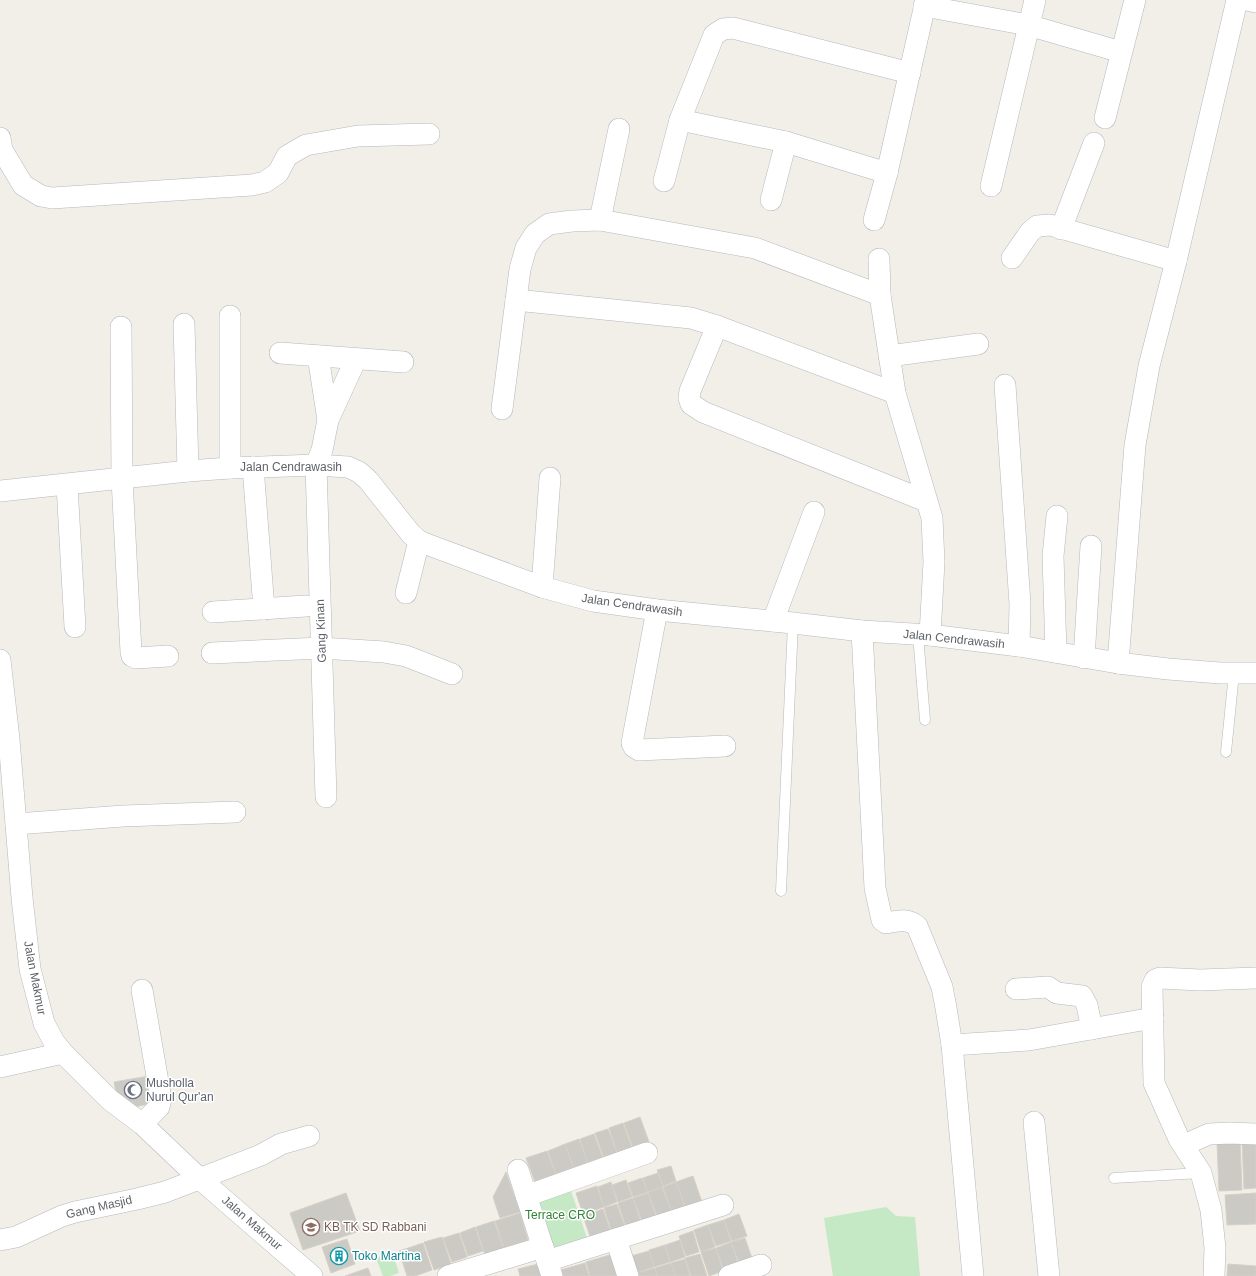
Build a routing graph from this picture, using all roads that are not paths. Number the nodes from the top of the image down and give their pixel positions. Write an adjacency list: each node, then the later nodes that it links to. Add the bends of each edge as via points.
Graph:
1 (1035, 0): 7 (street)
2 (1135, 0): 8 (street)
3 (1237, 0): 26 (street)
4 (1247, 0): 5 (street)
5 (1256, 2)
6 (925, 3): 7 (street); 9 (street)
7 (1028, 25): 8 (street); 19 (street)
8 (1121, 52): 10 (street)
9 (910, 73): 11 (street, via 734,28 722,29 714,35); 17 (street)
10 (1104, 118)
11 (680, 120): 15 (street); 18 (street)
12 (619, 129): 21 (street)
13 (429, 134): 14 (street, via 358,136 306,145 287,156 278,172 265,182 252,186 52,198 40,196 23,185 2,150)
14 (0, 138)
15 (786, 142): 17 (street); 20 (street)
16 (1094, 143): 23 (street)
17 (888, 173): 22 (street)
18 (664, 182)
19 (990, 186)
20 (772, 200)
21 (600, 220): 27 (street, via 755,248); 28 (street, via 549,224 535,234 526,248)
22 (874, 220)
23 (1061, 229): 24 (street, via 1038,226 1030,232); 26 (street)
24 (1012, 258)
25 (879, 259): 27 (street)
26 (1176, 261): 73 (street, via 1149,366 1135,445)
27 (880, 294): 36 (street)
28 (516, 300): 31 (street, via 691,318); 41 (street)
29 (230, 316): 45 (street)
30 (184, 324): 46 (street)
31 (717, 326): 40 (street); 51 (street, via 690,391 691,404 703,412)
32 (121, 327): 48 (street)
33 (978, 344): 36 (street)
34 (280, 353): 35 (street)
35 (318, 356): 37 (street); 42 (street)
36 (889, 356): 40 (street)
37 (356, 359): 38 (street); 42 (street)
38 (403, 362)
39 (1005, 385): 66 (street, via 1020,604)
40 (895, 393): 51 (street)
41 (502, 409)
42 (328, 420): 43 (street)
43 (316, 465): 44 (street, Jalan Cendrawasih); 54 (street, Jalan Cendrawasih, via 348,467 359,472); 67 (street, Gang Kinan)
44 (253, 467): 45 (street, Jalan Cendrawasih); 59 (street)
45 (230, 468): 46 (street, Jalan Cendrawasih)
46 (188, 471): 48 (street, Jalan Cendrawasih)
47 (550, 478): 56 (street)
48 (122, 479): 49 (street, Jalan Cendrawasih); 70 (street, via 132,656)
49 (67, 485): 50 (street, Jalan Cendrawasih); 63 (street)
50 (0, 491)
51 (926, 501): 65 (street, via 932,518 934,562)
52 (814, 512): 62 (street)
53 (1057, 516): 68 (street, via 1053,556)
54 (419, 541): 56 (street, Jalan Cendrawasih); 57 (street)
55 (1091, 546): 71 (street)
56 (542, 587): 60 (street, Jalan Cendrawasih, via 593,601)
57 (406, 593)
58 (306, 606): 59 (street)
59 (264, 609): 61 (street)
60 (658, 610): 62 (street, Jalan Cendrawasih); 79 (street, via 632,743 639,750)
61 (213, 612)
62 (783, 622): 64 (street, Jalan Cendrawasih); 84 (lane)
63 (75, 627)
64 (862, 632): 65 (street, Jalan Cendrawasih); 90 (street, via 875,888 882,920 886,923 906,920 917,926 942,987)
65 (924, 635): 66 (street, Jalan Cendrawasih); 77 (lane)
66 (1019, 646): 68 (street, Jalan Cendrawasih)
67 (321, 648): 69 (street); 76 (street, via 406,656); 81 (street, Gang Kinan)
68 (1056, 652): 71 (street, Jalan Cendrawasih)
69 (212, 653)
70 (168, 656)
71 (1084, 658): 73 (street, Jalan Cendrawasih)
72 (0, 660): 78 (street, Jalan Makmur)
73 (1118, 663): 74 (street, Jalan Cendrawasih)
74 (1234, 673): 75 (street, Jalan Cendrawasih); 80 (lane)
75 (1256, 673)
76 (452, 674)
77 (925, 720)
78 (4, 739): 83 (street, Jalan Makmur)
79 (724, 746)
80 (1226, 752)
81 (326, 797)
82 (235, 812): 83 (street, via 123,816)
83 (16, 824): 91 (street, Jalan Makmur, via 22,898 34,984 44,1023)
84 (781, 891)
85 (1256, 978): 88 (street, via 1160,978 1155,980 1152,987)
86 (1016, 989): 89 (street, via 1048,987 1057,993 1082,996 1087,1005)
87 (142, 990): 94 (street, via 161,1099 159,1106)
88 (1153, 1018): 89 (street); 97 (street, via 1154,1083)
89 (1092, 1029): 90 (street, via 1029,1040)
90 (952, 1045): 113 (street)
91 (63, 1053): 92 (street); 94 (street, Jalan Makmur, via 110,1100)
92 (0, 1067)
93 (1034, 1122): 114 (street)
94 (142, 1124): 102 (street, Jalan Makmur)
95 (1256, 1134): 97 (street, via 1209,1134)
96 (309, 1136): 102 (street, Gang Masjid, via 282,1144)
97 (1184, 1145): 100 (street)
98 (647, 1153): 103 (street)
99 (518, 1170): 103 (street)
100 (1201, 1173): 101 (lane); 115 (street, via 1211,1210 1215,1248)
101 (1114, 1178)
102 (200, 1179): 106 (street, Gang Masjid, via 165,1192 62,1216 16,1237); 110 (street, Jalan Makmur)
103 (526, 1196): 107 (street)
104 (723, 1205): 105 (street)
105 (616, 1239): 107 (street); 111 (street)
106 (0, 1240)
107 (547, 1261): 109 (street)
108 (761, 1265): 112 (street)
109 (459, 1274)
110 (312, 1276)
111 (628, 1276)
112 (730, 1276)
113 (973, 1276)
114 (1049, 1276)
115 (1214, 1276)

